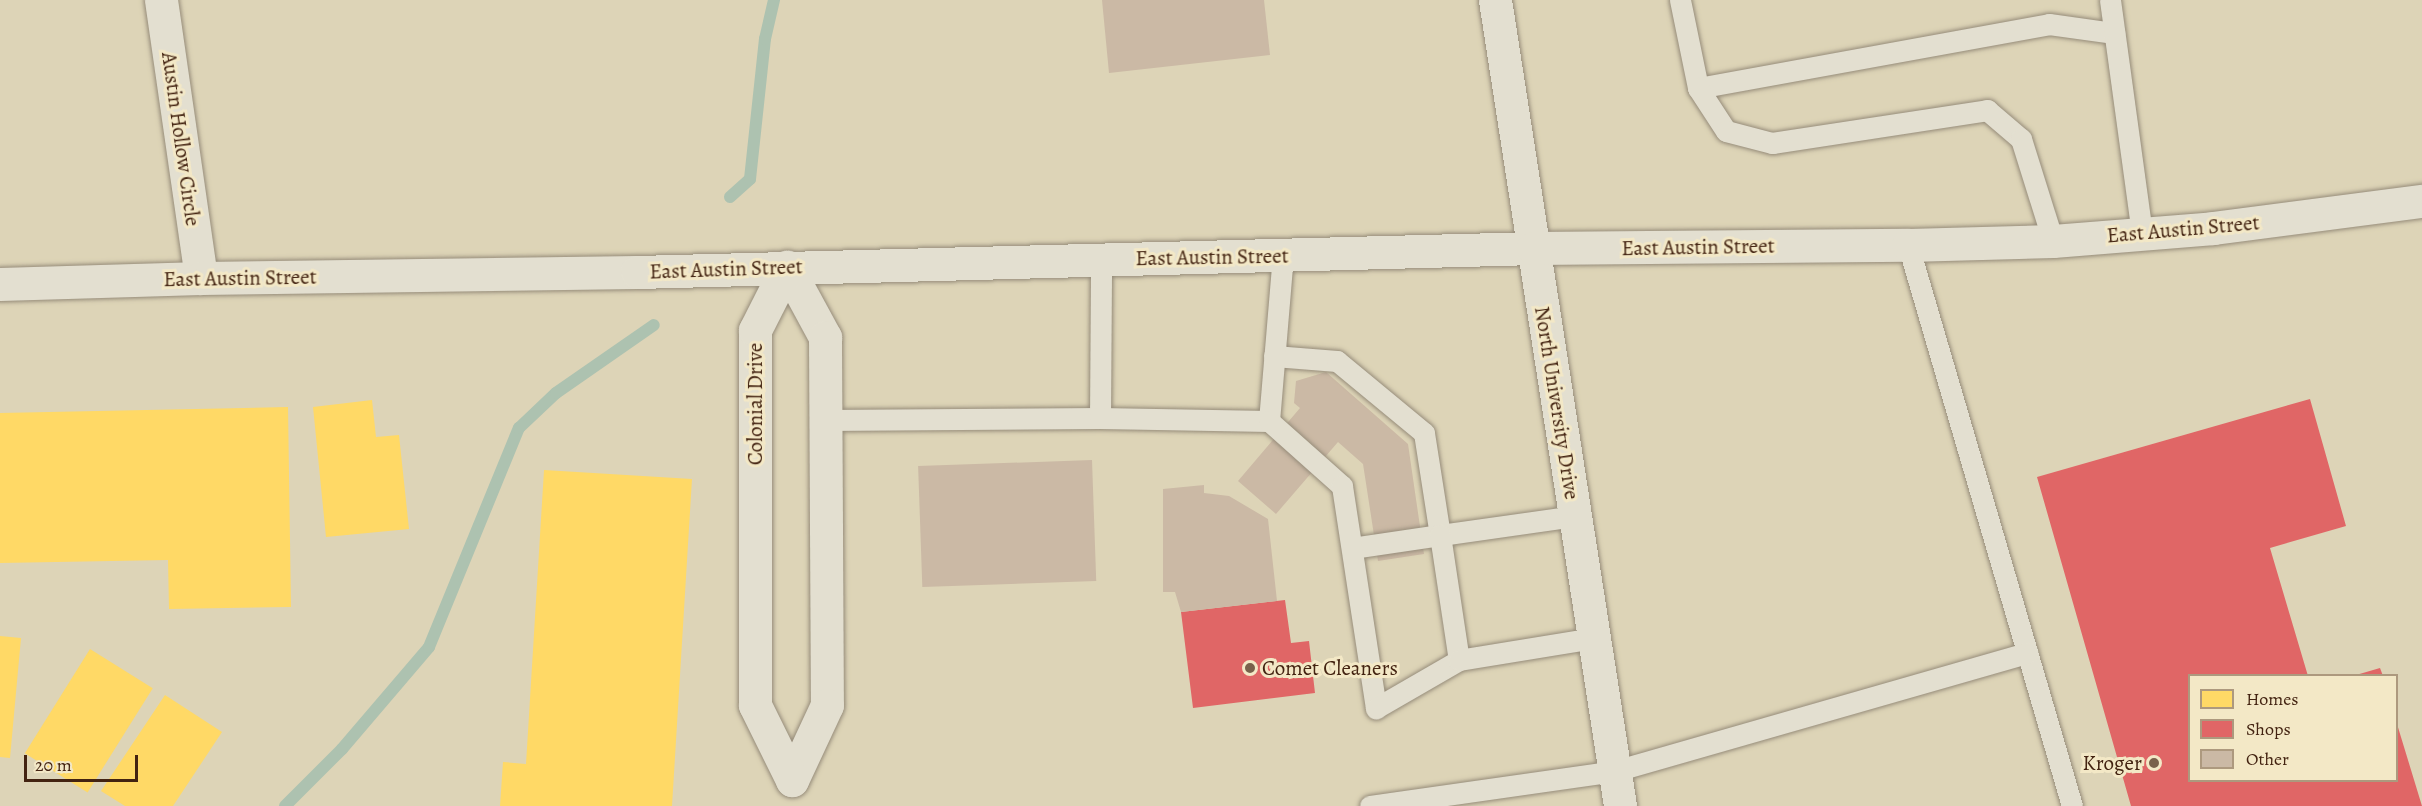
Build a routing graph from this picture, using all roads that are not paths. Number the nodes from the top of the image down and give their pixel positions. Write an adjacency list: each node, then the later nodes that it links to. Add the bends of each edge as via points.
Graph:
1 (161, 0): 15 (main road, Austin Hollow Circle)
2 (1495, 0): 11 (main road, North University Drive)
3 (1680, 0): 6 (lane)
4 (2110, 0): 5 (lane)
5 (2114, 33): 6 (lane, via 2049,24); 8 (lane)
6 (1698, 88): 9 (lane, via 1726,131 1772,143 1988,110 2021,140)
7 (2422, 201): 8 (main road, East Austin Street, via 2214,228)
8 (2142, 233): 9 (main road, East Austin Street)
9 (2053, 241): 10 (main road, East Austin Street)
10 (1908, 245): 11 (main road, East Austin Street); 25 (lane)
11 (1533, 248): 12 (main road, East Austin Street); 21 (main road, North University Drive)
12 (1283, 256): 13 (main road, East Austin Street); 17 (lane)
13 (1101, 260): 14 (main road, East Austin Street); 18 (lane)
14 (788, 267): 15 (main road, East Austin Street); 19 (main road, Colonial Drive, via 825,337); 28 (main road, Colonial Drive, via 755,330 755,705)
15 (201, 278): 16 (main road, East Austin Street)
16 (0, 284)
17 (1274, 356): 20 (lane); 22 (lane, via 1337,361 1424,433)
18 (1100, 418): 19 (lane); 20 (lane)
19 (825, 420): 28 (main road, Colonial Drive, via 827,705)
20 (1269, 421): 23 (lane, via 1342,486)
21 (1574, 516): 22 (lane); 24 (main road, North University Drive)
22 (1440, 535): 23 (lane); 26 (lane)
23 (1352, 548): 26 (lane, via 1376,708)
24 (1593, 638): 26 (lane); 27 (main road, North University Drive)
25 (2027, 653): 27 (lane); 31 (lane)
26 (1459, 660)
27 (1615, 771): 29 (lane); 30 (main road, North University Drive)
28 (791, 793)
29 (1370, 806)
30 (1620, 806)
31 (2072, 806)

